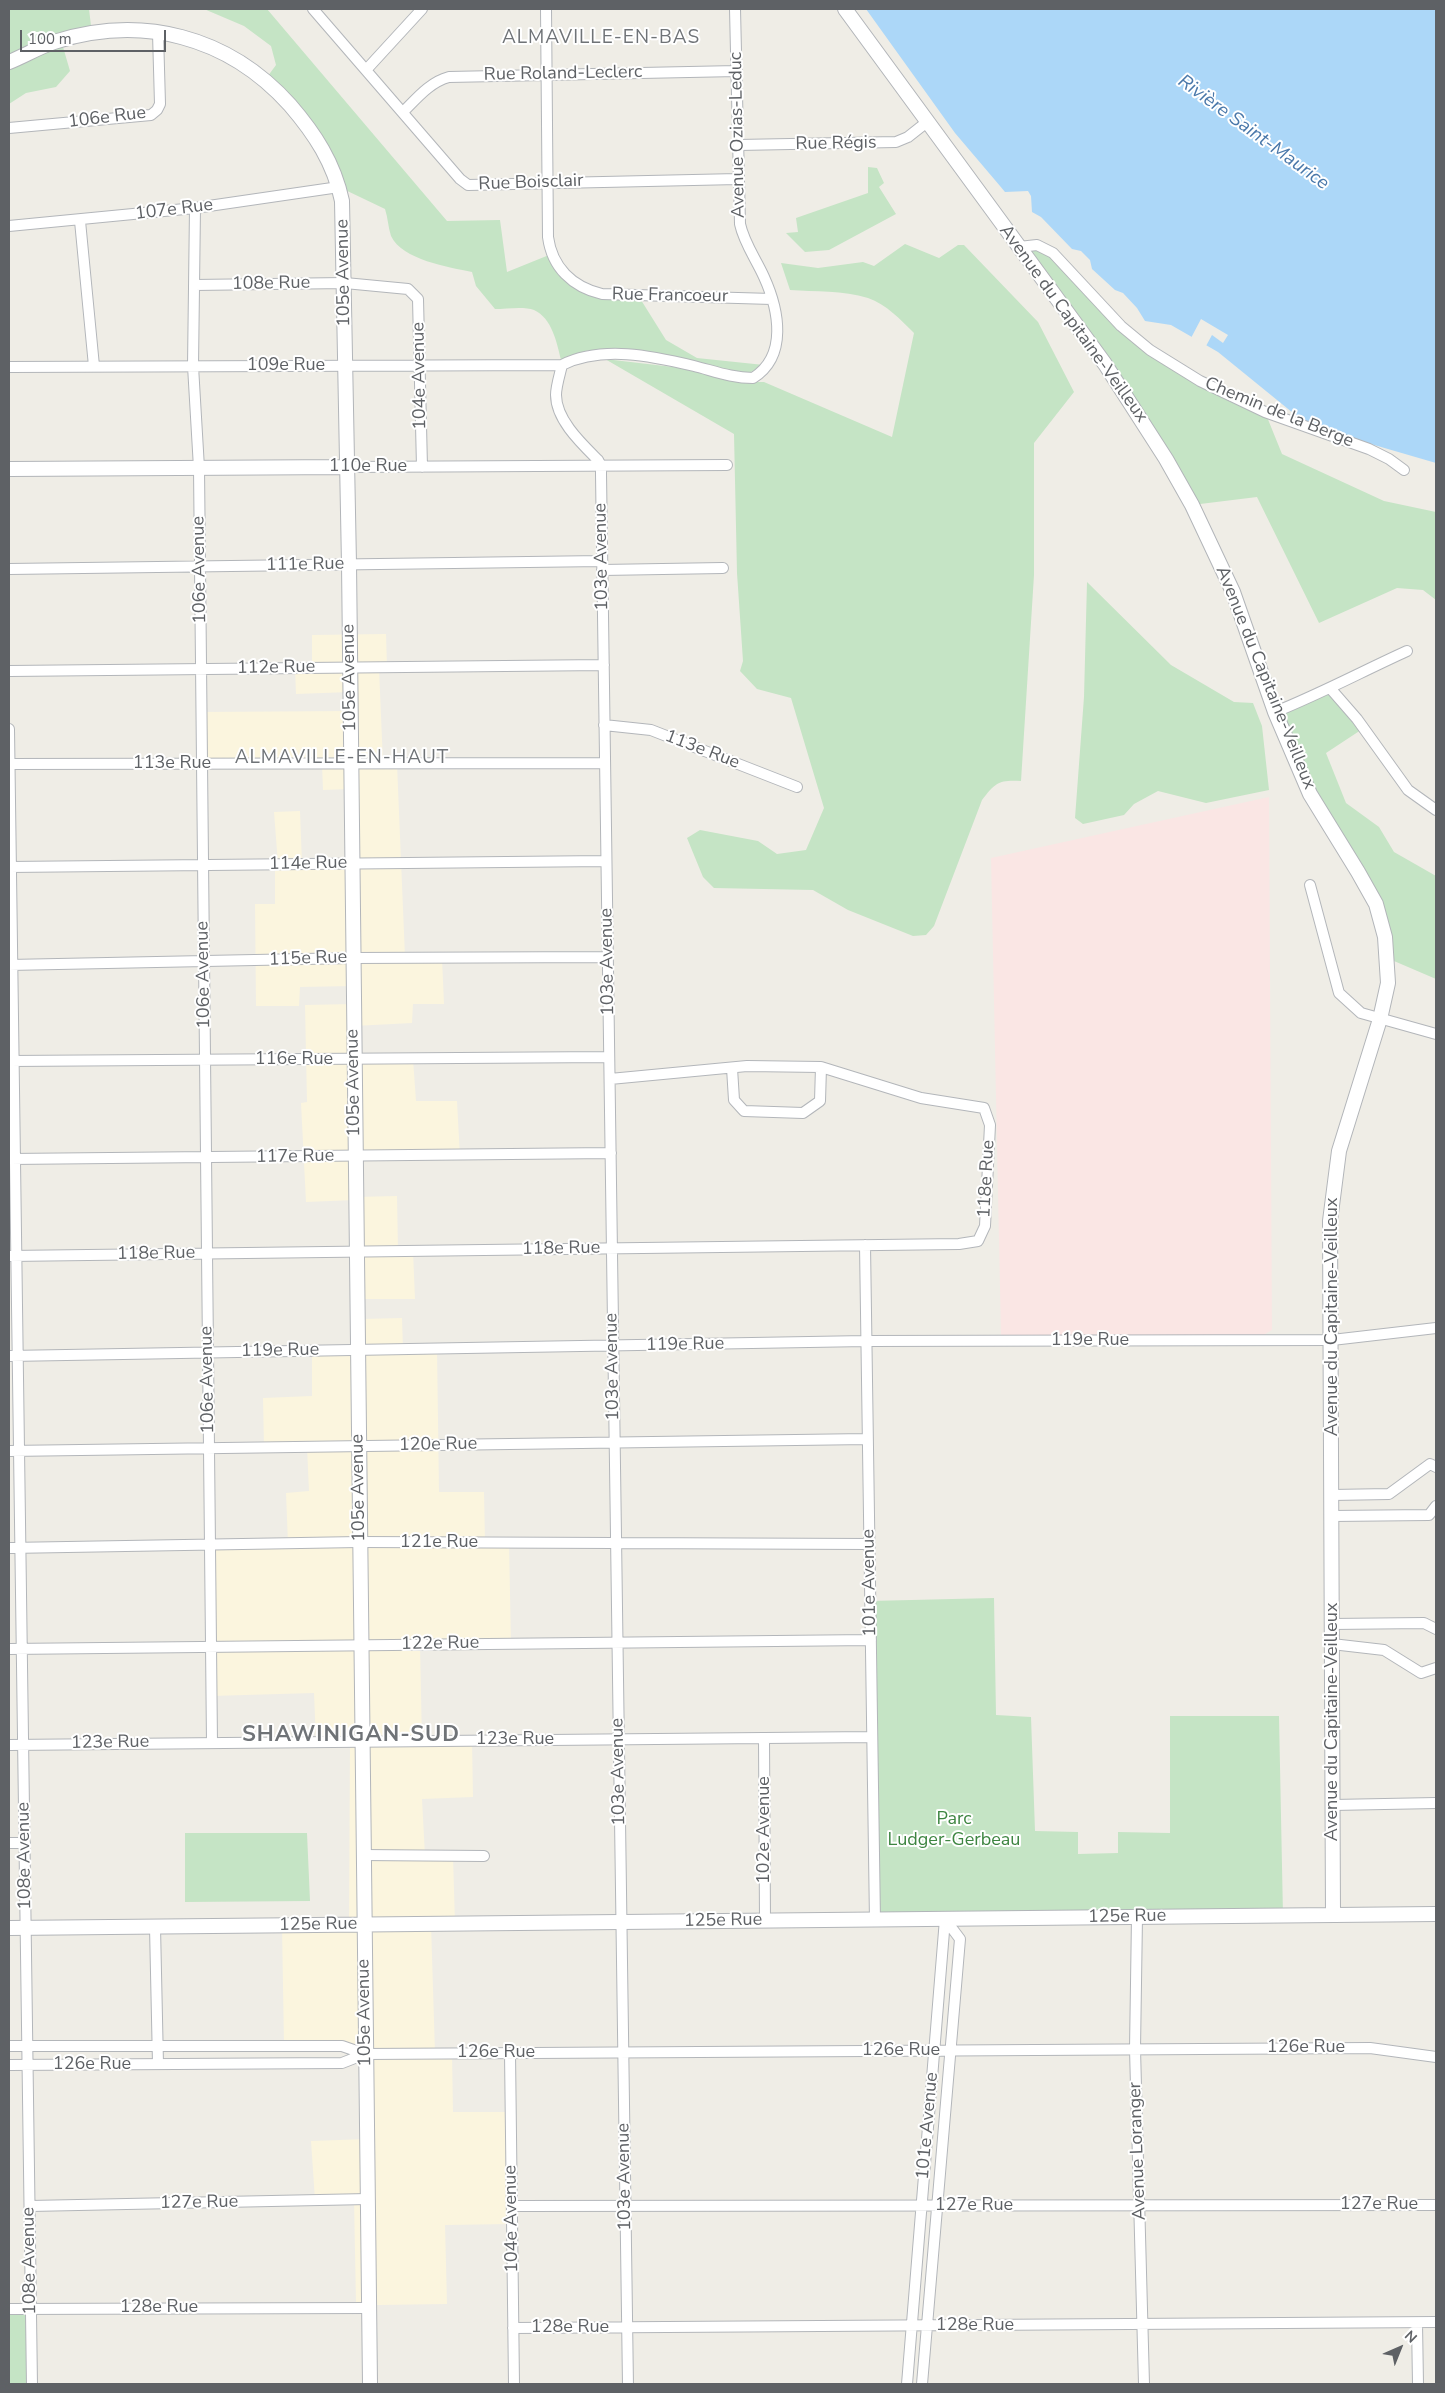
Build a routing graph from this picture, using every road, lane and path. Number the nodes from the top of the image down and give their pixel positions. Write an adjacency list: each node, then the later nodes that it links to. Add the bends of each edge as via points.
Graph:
1 (313, 9): 8 (street, Rue Boisclair)
2 (422, 9): 8 (street)
3 (546, 9): 10 (street)
4 (735, 9): 9 (street, Avenue Ozias-Leduc)
5 (845, 9): 12 (street, Avenue du Capitaine-Veilleux)
6 (158, 33): 7 (street, 105e Avenue, via 103,32 74,37); 13 (street, 106e Rue, via 160,104 151,115); 17 (street, 105e Avenue, via 212,46 265,80 317,139)
7 (9, 62)
8 (366, 70): 11 (street, Rue Boisclair)
9 (737, 71): 10 (street, Rue Roland-Leclerc); 14 (street, Avenue Ozias-Leduc)
10 (546, 75): 11 (street, Rue Roland-Leclerc, via 449,77 430,86); 16 (street)
11 (403, 112): 16 (street, Rue Boisclair, via 468,185)
12 (927, 122): 14 (street, Rue Régis, via 896,142); 21 (street, Avenue du Capitaine-Veilleux)
13 (9, 128)
14 (738, 145): 15 (street, Avenue Ozias-Leduc)
15 (738, 179): 16 (street, Rue Boisclair); 25 (street, Avenue Ozias-Leduc, via 742,236 765,278)
16 (548, 182): 25 (street, Rue Francoeur, via 550,250 560,269 587,290 613,296)
17 (339, 187): 18 (street, 107e Rue); 22 (street, 105e Avenue, via 344,214)
18 (195, 208): 19 (street, 107e Rue); 23 (street, 106e Avenue)
19 (80, 221): 20 (street, 107e Rue); 28 (street)
20 (9, 226)
21 (1019, 247): 38 (street, Chemin de la Berge, via 1037,245 1053,253 1121,326 1150,350 1200,381 1265,412 1369,449); 50 (street, Avenue du Capitaine-Veilleux, via 1105,364 1192,505 1233,592)
22 (345, 283): 23 (street, 108e Rue); 24 (street, 108e Rue); 30 (street, 105e Avenue)
23 (194, 285): 29 (street, 106e Avenue)
24 (408, 289): 26 (street, 104e Avenue, via 418,300)
25 (772, 299): 27 (street, Avenue Ozias-Leduc, via 777,327 775,354 769,365 753,378 622,354 586,356)
26 (420, 365): 27 (street, 109e Rue); 30 (street, 109e Rue); 35 (street, 104e Avenue)
27 (562, 365): 33 (street, via 556,394 561,416)
28 (94, 366): 29 (street, 109e Rue); 31 (street, 109e Rue)
29 (193, 366): 30 (street, 109e Rue); 36 (street, 106e Avenue)
30 (346, 366): 34 (street, 105e Avenue)
31 (9, 367)
32 (727, 465): 33 (street, 110e Rue)
33 (601, 466): 35 (street, 110e Rue); 40 (street, 103e Avenue)
34 (347, 467): 35 (street, 110e Rue); 36 (street, 110e Rue); 39 (street, 105e Avenue)
35 (422, 467)
36 (198, 468): 37 (street, 110e Rue); 41 (street, 106e Avenue)
37 (9, 469)
38 (1404, 470)
39 (349, 564): 40 (street, 111e Rue); 41 (street, 111e Rue); 46 (street, 105e Avenue)
40 (602, 565): 42 (street, 111e Rue); 45 (street, 103e Avenue)
41 (200, 566): 43 (street, 111e Rue); 47 (street, 106e Avenue)
42 (723, 568)
43 (9, 569)
44 (1407, 651): 49 (street)
45 (604, 665): 46 (street, 112e Rue); 51 (street, 103e Avenue)
46 (350, 668): 47 (street, 112e Rue); 56 (street, 105e Avenue)
47 (201, 669): 48 (street, 112e Rue); 55 (street, 106e Avenue)
48 (9, 671)
49 (1330, 688): 50 (street); 58 (street, via 1357,719 1408,790)
50 (1275, 712): 68 (street, Avenue du Capitaine-Veilleux, via 1310,794 1376,904 1385,937 1388,971)
51 (604, 725): 53 (street, 103e Avenue); 57 (street, 113e Rue, via 651,730)
52 (9, 729): 54 (street, 108e Avenue)
53 (605, 763): 56 (street, 113e Rue); 59 (street, 103e Avenue)
54 (9, 764): 55 (street, 113e Rue); 62 (street, 108e Avenue)
55 (202, 764): 56 (street, 113e Rue); 61 (street, 106e Avenue)
56 (351, 764): 60 (street, 105e Avenue)
57 (797, 787)
58 (1436, 810)
59 (606, 861): 60 (street, 114e Rue); 64 (street, 103e Avenue)
60 (352, 864): 61 (street, 114e Rue); 65 (street, 105e Avenue)
61 (203, 865): 62 (street, 114e Rue); 66 (street, 106e Avenue)
62 (10, 867): 67 (street, 108e Avenue)
63 (1310, 885): 68 (street, via 1340,993 1361,1013)
64 (608, 957): 65 (street, 115e Rue); 70 (street, 103e Avenue)
65 (353, 958): 66 (street, 115e Rue); 71 (street, 105e Avenue)
66 (204, 962): 67 (street, 115e Rue); 72 (street, 106e Avenue)
67 (10, 965): 73 (street, 108e Avenue)
68 (1380, 1018): 69 (street); 87 (street, Avenue du Capitaine-Veilleux, via 1339,1151 1330,1221)
69 (1436, 1034)
70 (609, 1057): 71 (street, 116e Rue); 76 (street, 103e Avenue)
71 (354, 1059): 72 (street, 116e Rue); 78 (street, 105e Avenue)
72 (205, 1060): 73 (street, 116e Rue); 79 (street, 106e Avenue)
73 (11, 1061): 80 (street, 108e Avenue)
74 (822, 1067): 75 (street); 75 (street, via 820,1101 803,1114 744,1111 734,1100); 81 (street, 118e Rue, via 921,1098 984,1108 990,1124 985,1226 978,1241)
75 (732, 1068): 76 (street)
76 (610, 1079): 77 (street, 103e Avenue)
77 (611, 1154): 78 (street, 117e Rue); 82 (street, 103e Avenue)
78 (355, 1156): 79 (street, 117e Rue); 83 (street, 105e Avenue)
79 (206, 1158): 80 (street, 117e Rue); 84 (street, 106e Avenue)
80 (12, 1159): 85 (street, 108e Avenue)
81 (865, 1245): 82 (street, 118e Rue); 88 (street, 101e Avenue)
82 (612, 1248): 83 (street, 118e Rue); 89 (street, 103e Avenue)
83 (356, 1252): 84 (street, 118e Rue); 90 (street, 105e Avenue)
84 (207, 1253): 85 (street, 118e Rue); 91 (street, 106e Avenue)
85 (12, 1256): 92 (street, 108e Avenue)
86 (1436, 1328): 87 (street, 119e Rue)
87 (1332, 1340): 88 (street, 119e Rue); 99 (street, Avenue du Capitaine-Veilleux)
88 (866, 1341): 89 (street, 119e Rue); 93 (street, 101e Avenue)
89 (613, 1346): 90 (street, 119e Rue); 94 (street, 103e Avenue)
90 (357, 1350): 91 (street, 119e Rue); 95 (street, 105e Avenue)
91 (208, 1352): 92 (street, 119e Rue); 96 (street, 106e Avenue)
92 (13, 1356): 97 (street, 108e Avenue)
93 (867, 1439): 94 (street, 120e Rue); 104 (street, 101e Avenue)
94 (614, 1442): 95 (street, 120e Rue); 103 (street, 103e Avenue)
95 (358, 1446): 96 (street, 120e Rue); 102 (street, 105e Avenue)
96 (209, 1448): 97 (street, 120e Rue); 105 (street, 106e Avenue)
97 (14, 1451): 107 (street, 108e Avenue)
98 (1436, 1467): 99 (street, via 1430,1464 1389,1494)
99 (1332, 1495): 101 (street, Avenue du Capitaine-Veilleux)
100 (1436, 1506): 101 (street, via 1429,1515)
101 (1332, 1516): 108 (street, Avenue du Capitaine-Veilleux)
102 (359, 1542): 103 (street, 121e Rue); 105 (street, 121e Rue); 113 (street, 105e Avenue)
103 (616, 1543): 104 (street, 121e Rue); 111 (street, 103e Avenue)
104 (869, 1544): 110 (street, 101e Avenue)
105 (210, 1545): 107 (street, 121e Rue); 114 (street, 106e Avenue)
106 (9, 1548): 107 (street, 121e Rue)
107 (20, 1548): 116 (street, 108e Avenue)
108 (1332, 1624): 109 (street, via 1424,1623); 112 (street, Avenue du Capitaine-Veilleux)
109 (1436, 1629)
110 (870, 1640): 111 (street, 122e Rue); 118 (street, 101e Avenue)
111 (617, 1642): 113 (street, 122e Rue); 121 (street, 103e Avenue)
112 (1332, 1644): 117 (street, via 1384,1650 1421,1674); 126 (street, Avenue du Capitaine-Veilleux)
113 (360, 1645): 114 (street, 122e Rue); 120 (street, 105e Avenue)
114 (211, 1647): 116 (street, 122e Rue); 122 (street, 106e Avenue)
115 (9, 1649): 116 (street, 122e Rue)
116 (22, 1649): 123 (street, 108e Avenue)
117 (1436, 1668)
118 (872, 1737): 119 (street, 123e Rue); 136 (street, 101e Avenue)
119 (764, 1738): 121 (street, 123e Rue); 135 (street, 102e Avenue)
120 (362, 1740): 121 (street, 123e Rue); 122 (street, 123e Rue); 129 (street, 105e Avenue)
121 (619, 1740): 137 (street, 103e Avenue)
122 (212, 1742): 123 (street, 123e Rue)
123 (23, 1744): 124 (street, 123e Rue); 128 (street, 108e Avenue)
124 (9, 1745)
125 (1436, 1802): 126 (street)
126 (1333, 1805): 132 (street, Avenue du Capitaine-Veilleux)
127 (9, 1843): 128 (street)
128 (24, 1843): 141 (street, 108e Avenue)
129 (362, 1855): 130 (street); 138 (street, 105e Avenue)
130 (484, 1856)
131 (1436, 1914): 132 (street, 125e Rue)
132 (1333, 1915): 133 (street, 125e Rue)
133 (1137, 1917): 134 (street, 125e Rue); 146 (street, Avenue Loranger)
134 (945, 1919): 136 (street, 125e Rue); 147 (street, 101e Avenue); 148 (street, 101e Avenue, via 960,1939)
135 (765, 1921): 136 (street, 125e Rue); 137 (street, 125e Rue)
136 (875, 1921)
137 (621, 1922): 138 (street, 125e Rue); 149 (street, 103e Avenue)
138 (363, 1925): 139 (street, 125e Rue); 151 (street, 105e Avenue)
139 (155, 1927): 141 (street, 125e Rue); 142 (street)
140 (9, 1928): 141 (street, 125e Rue)
141 (26, 1928): 145 (street, 108e Avenue)
142 (158, 2045): 143 (street, 126e Rue); 145 (street, 126e Rue); 153 (street)
143 (295, 2045): 151 (street, 126e Rue, via 342,2046); 154 (street)
144 (9, 2046): 145 (street, 126e Rue)
145 (28, 2046): 156 (street, 108e Avenue)
146 (1135, 2049): 148 (street, 126e Rue); 152 (street, 126e Rue, via 1370,2048); 158 (street, Avenue Loranger)
147 (934, 2050): 148 (street, 126e Rue); 149 (street, 126e Rue); 163 (street, 101e Avenue)
148 (951, 2050): 164 (street, 101e Avenue)
149 (623, 2052): 150 (street, 126e Rue); 162 (street, 103e Avenue)
150 (510, 2053): 151 (street, 126e Rue); 161 (street, 104e Avenue)
151 (365, 2054): 154 (street, 126e Rue, via 342,2063); 157 (street, 105e Avenue)
152 (1436, 2057)
153 (158, 2064): 154 (street, 126e Rue); 156 (street, 126e Rue)
154 (296, 2064)
155 (9, 2065): 156 (street, 126e Rue)
156 (28, 2065): 160 (street, 108e Avenue)
157 (368, 2199): 160 (street, 127e Rue); 165 (street, 105e Avenue)
158 (1140, 2205): 159 (street, 127e Rue); 164 (street, 127e Rue); 170 (street, Avenue Loranger)
159 (1436, 2205)
160 (30, 2206): 167 (street, 108e Avenue)
161 (512, 2206): 162 (street, 127e Rue); 173 (street, 104e Avenue)
162 (625, 2206): 163 (street, 127e Rue); 174 (street, 103e Avenue)
163 (921, 2206): 164 (street, 127e Rue); 171 (street, 101e Avenue)
164 (937, 2206): 172 (street, 101e Avenue)
165 (370, 2308): 167 (street, 128e Rue); 176 (street, 105e Avenue)
166 (9, 2309): 167 (street, 128e Rue)
167 (31, 2309): 175 (street, 108e Avenue)
168 (1436, 2322): 169 (street, 128e Rue)
169 (1417, 2323): 170 (street, 128e Rue); 182 (street)
170 (1143, 2324): 172 (street, 128e Rue); 181 (street, Avenue Loranger)
171 (912, 2326): 172 (street, 128e Rue); 174 (street, 128e Rue); 179 (street, 101e Avenue)
172 (927, 2326): 180 (street, 101e Avenue)
173 (513, 2328): 174 (street, 128e Rue); 177 (street, 104e Avenue)
174 (627, 2328): 178 (street, 103e Avenue)
175 (32, 2384)
176 (370, 2384)
177 (514, 2384)
178 (628, 2384)
179 (907, 2384)
180 (922, 2384)
181 (1144, 2384)
182 (1418, 2384)

